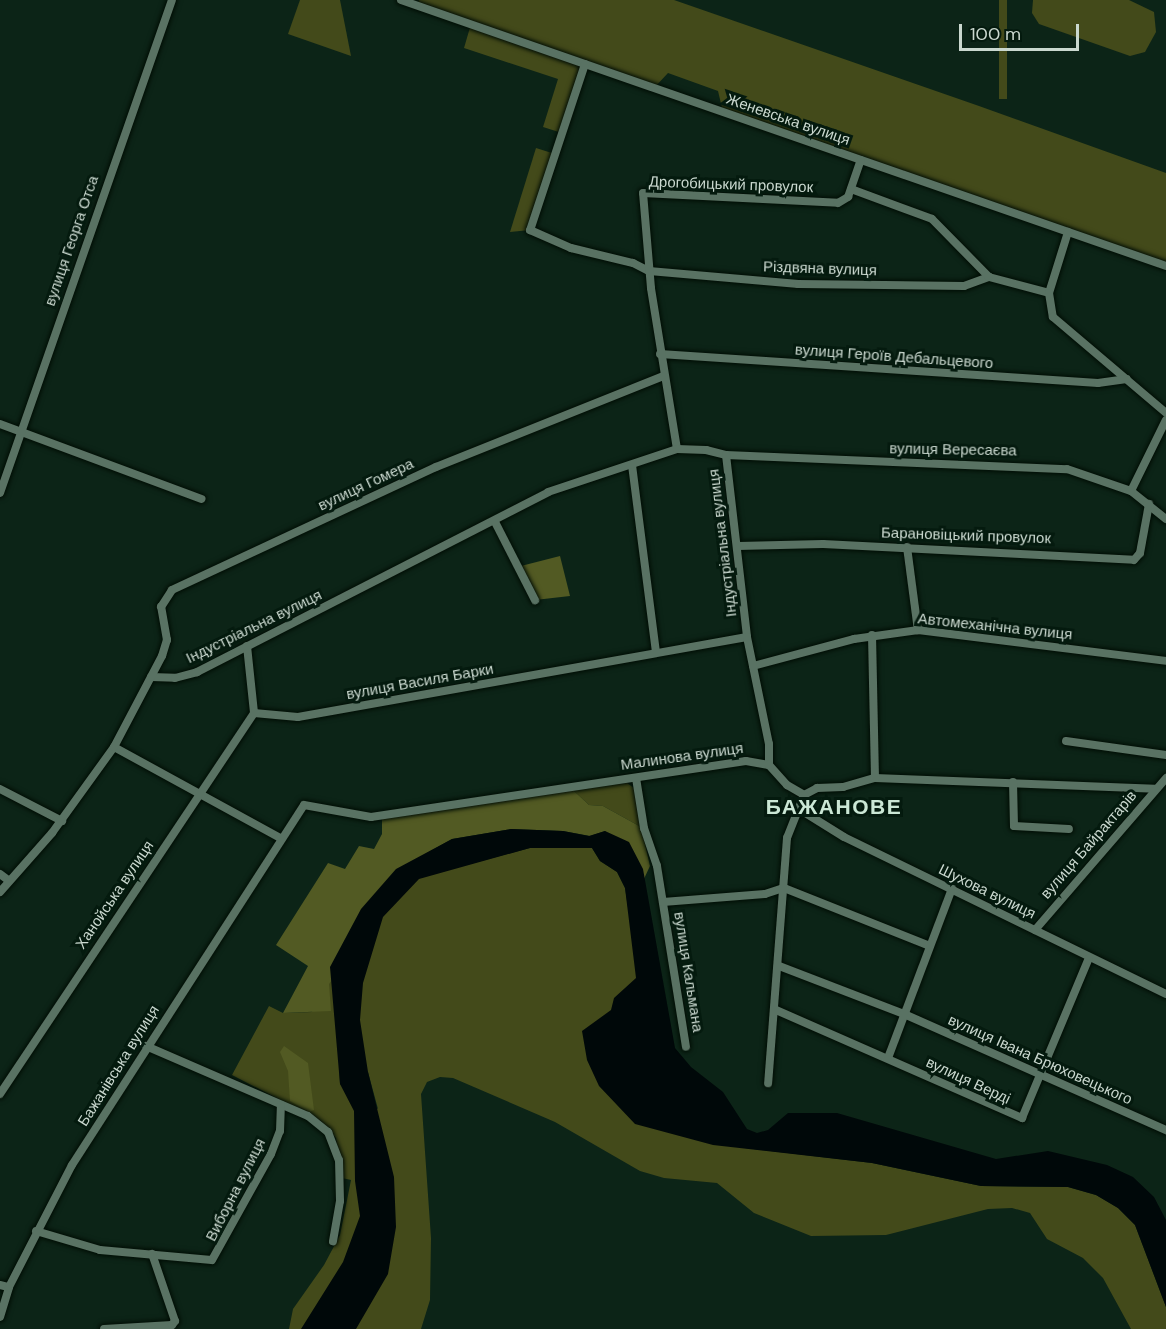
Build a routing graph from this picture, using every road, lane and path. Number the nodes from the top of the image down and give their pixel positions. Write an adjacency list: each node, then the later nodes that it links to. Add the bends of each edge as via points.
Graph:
1 (172, 0): 17 (street, вулиця Георга Отса)
2 (401, 0): 3 (street, Женевська вулиця)
3 (585, 64): 4 (street, Женевська вулиця); 8 (street, Різдвяна вулиця, via 530,230 571,248 633,263)
4 (861, 160): 5 (street); 6 (street, Женевська вулиця)
5 (852, 189): 8 (street, Дрогобицький провулок, via 838,203 643,193); 9 (street, via 932,219)
6 (1068, 232): 7 (street, Женевська вулиця); 10 (street)
7 (1166, 266)
8 (649, 271): 9 (street, Різдвяна вулиця, via 844,285 964,286); 11 (street)
9 (989, 277): 10 (street)
10 (1049, 293): 13 (street, via 1053,317)
11 (660, 354): 12 (street); 13 (street, вулиця Героїв Дебальцевого, via 1098,383)
12 (663, 376): 18 (street); 37 (street, вулиця Гомера, via 436,467 172,590 161,607 167,640)
13 (1127, 379): 14 (street)
14 (1166, 413)
15 (1166, 420): 21 (street)
16 (0, 424): 17 (street)
17 (21, 431): 22 (street, вулиця Георга Отса); 23 (street)
18 (677, 449): 19 (street, Індустріальна вулиця); 20 (street, Індустріальна вулиця)
19 (726, 455): 21 (street, вулиця Вересаєва, via 1034,466 1083,472); 27 (street, Індустріальна вулиця)
20 (632, 465): 26 (street, Індустріальна вулиця, via 548,492); 34 (street)
21 (1131, 491): 24 (street, вулиця Вересаєва)
22 (0, 493)
23 (202, 499)
24 (1149, 504): 25 (street, вулиця Вересаєва); 28 (street, Барановіцький провулок, via 1140,553 1134,560)
25 (1166, 519)
26 (495, 522): 29 (street); 33 (street, Індустріальна вулиця)
27 (738, 546): 28 (street, Барановіцький провулок); 32 (street, Індустріальна вулиця)
28 (907, 548): 30 (street)
29 (535, 600)
30 (918, 630): 31 (street, Автомеханічна вулиця); 35 (street, Автомеханічна вулиця)
31 (872, 635): 36 (street, Автомеханічна вулиця); 44 (street)
32 (747, 637): 34 (street, вулиця Василя Барки); 36 (street, Індустріальна вулиця)
33 (247, 646): 37 (street, Індустріальна вулиця, via 188,675); 38 (street)
34 (656, 652): 38 (street, вулиця Василя Барки, via 298,717)
35 (1166, 660)
36 (753, 666): 42 (street, Індустріальна вулиця)
37 (151, 677): 40 (street, вулиця Гомера)
38 (254, 713): 50 (street, Ханойська вулиця)
39 (1066, 741): 41 (street)
40 (114, 747): 50 (street); 52 (street, вулиця Гомера)
41 (1166, 755)
42 (769, 765): 43 (street, Малинова вулиця, via 746,761); 49 (street, via 787,785)
43 (636, 778): 54 (street, Малинова вулиця, via 371,817 310,804 300,809); 60 (street, вулиця Кальмана)
44 (875, 778): 46 (street); 49 (street, via 843,787 817,788)
45 (1166, 778): 48 (street, вулиця Байрактарів)
46 (1012, 782): 48 (street); 53 (street, via 1014,826)
47 (0, 789): 52 (street)
48 (1155, 789): 61 (street, вулиця Байрактарів)
49 (804, 795): 51 (street)
50 (196, 796): 54 (street); 73 (street, Ханойська вулиця)
51 (799, 809): 57 (street, via 787,837); 58 (street, Шухова вулиця, via 823,827)
52 (62, 820): 56 (street, вулиця Гомера)
53 (1069, 830)
54 (280, 838): 68 (street, Бажанівська вулиця)
55 (0, 874): 56 (street)
56 (8, 880): 59 (street, вулиця Гомера)
57 (784, 888): 60 (street, вулиця Кальмана, via 765,894); 62 (street); 64 (street)
58 (952, 889): 61 (street, Шухова вулиця); 62 (street)
59 (0, 892)
60 (663, 902): 69 (street, вулиця Кальмана)
61 (1035, 930): 63 (street, Шухова вулиця)
62 (930, 946): 67 (street)
63 (1089, 958): 65 (street, Шухова вулиця); 71 (street, вулиця Верді)
64 (779, 966): 66 (street); 67 (street, вулиця Івана Брюховецького)
65 (1166, 994)
66 (776, 1010): 70 (street, вулиця Верді); 72 (street)
67 (904, 1014): 70 (street); 71 (street, вулиця Івана Брюховецького)
68 (146, 1046): 74 (street); 76 (street, Бажанівська вулиця)
69 (686, 1047)
70 (888, 1058): 71 (street, вулиця Верді, via 1017,1118 1025,1115)
71 (1039, 1076): 75 (street, вулиця Івана Брюховецького)
72 (768, 1083)
73 (0, 1094)
74 (281, 1105): 77 (street, via 318,1122 336,1148 340,1201); 78 (street, Виборна вулиця, via 280,1131 271,1154 216,1257 209,1260)
75 (1166, 1130)
76 (36, 1231): 78 (street, Виборна вулиця, via 100,1250); 80 (street, Бажанівська вулиця)
77 (333, 1241)
78 (152, 1254): 82 (street, via 176,1321 172,1325)
79 (0, 1285): 80 (street)
80 (9, 1287): 81 (street, Бажанівська вулиця)
81 (0, 1317)
82 (104, 1329)

